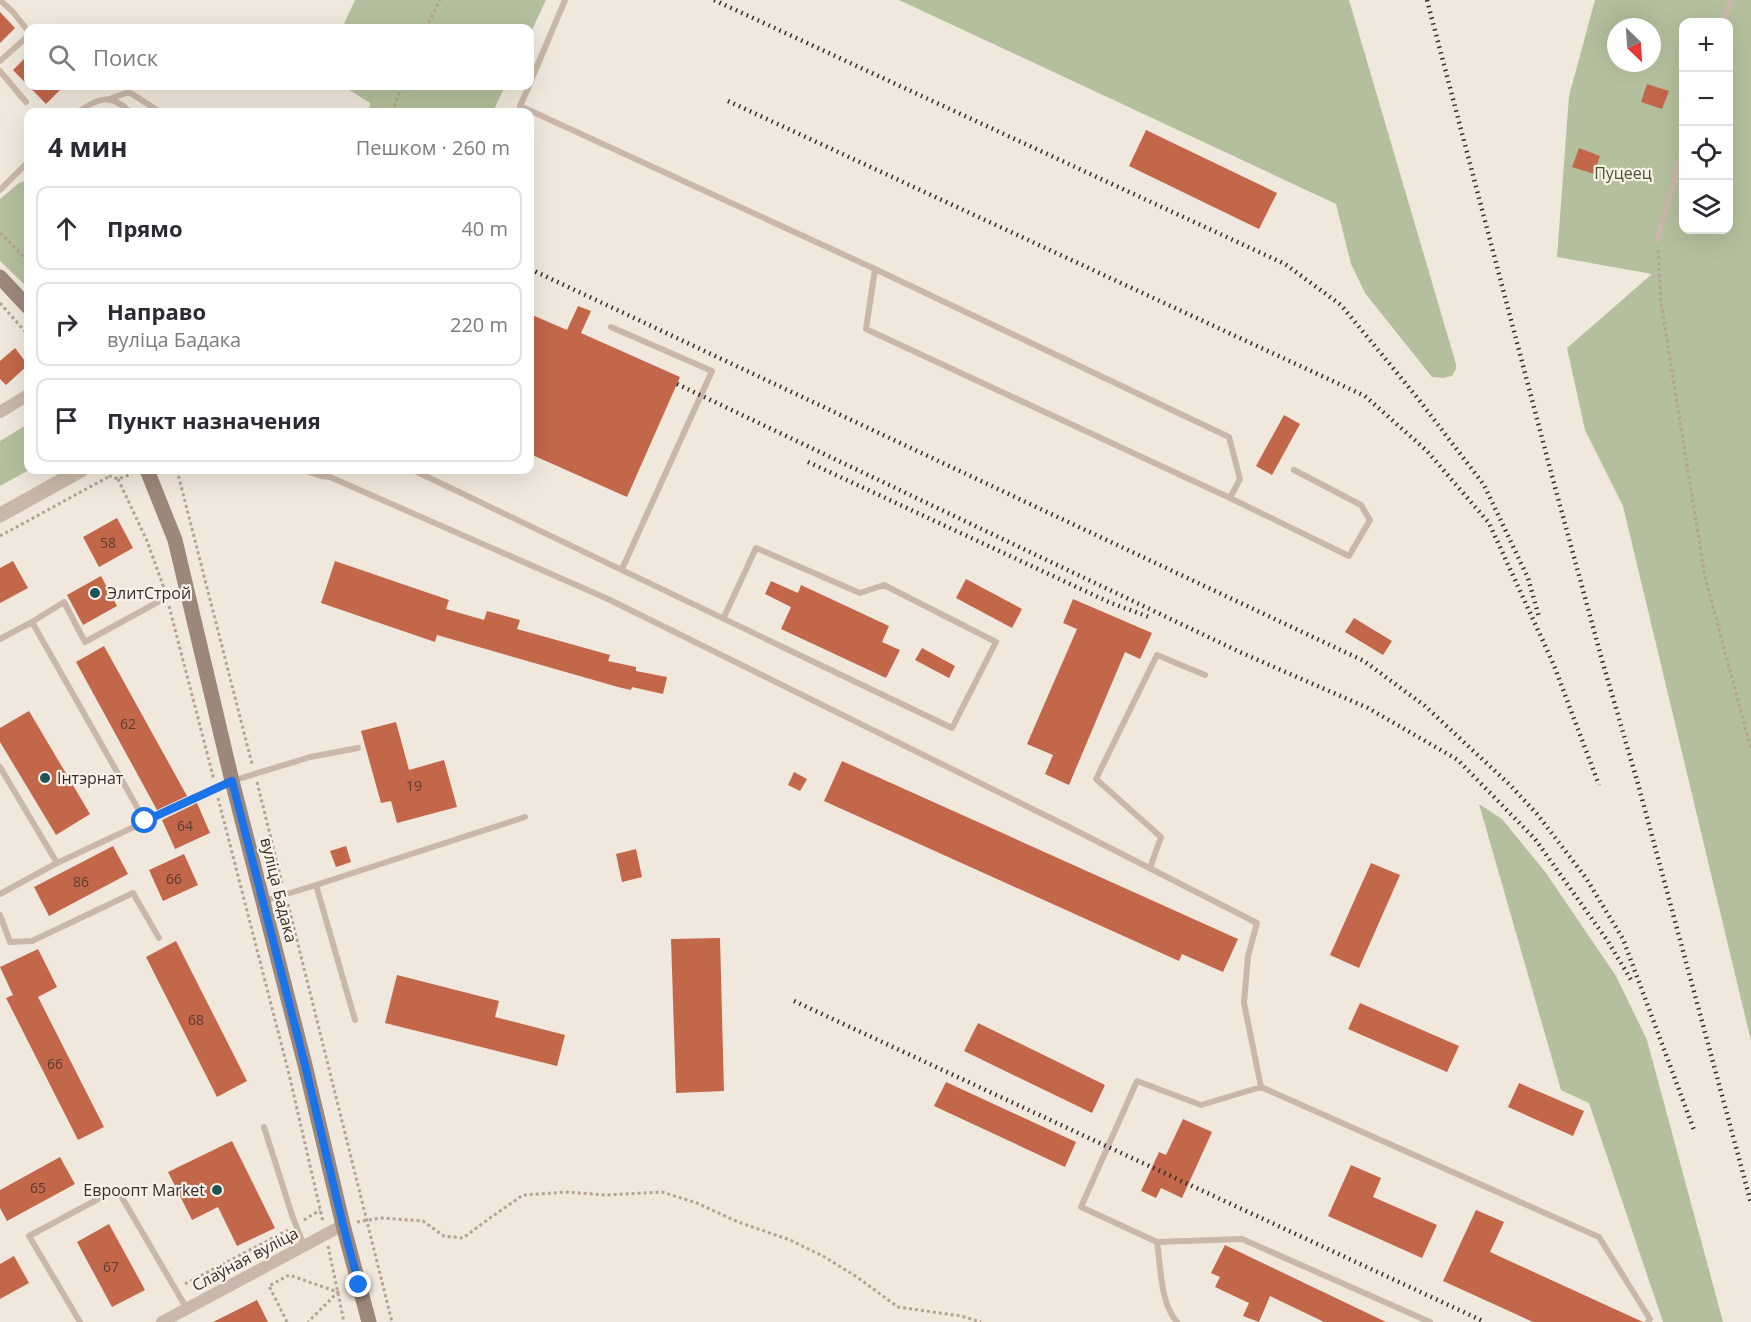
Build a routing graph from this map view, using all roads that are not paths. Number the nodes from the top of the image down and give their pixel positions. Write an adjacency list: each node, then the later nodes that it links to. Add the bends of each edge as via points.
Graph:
1 (0, 0): 5 (lane)
2 (565, 0): 9 (lane)
3 (1731, 0): 4 (lane)
4 (1725, 18)
5 (24, 28)
6 (24, 38): 7 (lane)
7 (0, 61)
8 (0, 71): 12 (lane)
9 (534, 72)
10 (526, 90): 16 (lane)
11 (109, 99): 13 (lane, via 96,100); 14 (lane); 15 (lane, via 129,92)
12 (26, 102)
13 (84, 108)
14 (126, 108)
15 (154, 108)
16 (518, 108)
17 (534, 116): 22 (lane)
18 (1679, 162): 21 (lane)
19 (24, 166): 20 (lane)
20 (0, 190)
21 (1657, 240)
22 (875, 269): 33 (lane, via 1229,437 1240,479); 33 (lane, via 866,329)
23 (0, 277): 24 (main road)
24 (24, 303)
25 (611, 327): 35 (lane, via 712,371)
26 (24, 397): 27 (street)
27 (0, 412)
28 (1294, 470): 33 (lane, via 1361,505 1370,520 1349,556)
29 (74, 474): 34 (street)
30 (142, 474): 36 (main road, вуліца Бадака, via 175,540)
31 (315, 474): 47 (lane, via 330,477 608,599)
32 (421, 474): 35 (lane)
33 (1230, 498)
34 (0, 515)
35 (622, 569): 37 (lane)
36 (186, 591): 38 (lane, via 167,597 85,642 64,603); 43 (main road, вуліца Бадака)
37 (723, 617): 37 (lane, via 952,728 996,642 884,585 860,593 756,548)
38 (33, 622): 39 (lane); 45 (lane)
39 (0, 639)
40 (1205, 675): 47 (lane, via 1157,656 1095,779 1161,837)
41 (358, 748): 43 (lane, via 310,757)
42 (0, 767): 46 (lane)
43 (232, 781): 45 (lane); 50 (main road, вуліца Бадака)
44 (525, 817): 48 (lane)
45 (145, 821): 46 (lane)
46 (57, 863): 49 (lane)
47 (1150, 868): 54 (lane, via 1257,922 1248,956 1244,1003)
48 (316, 885): 50 (lane); 53 (lane)
49 (0, 894)
50 (263, 901): 56 (main road, вуліца Бадака)
51 (0, 915): 52 (lane, via 10,942 32,941 133,893)
52 (159, 938)
53 (355, 1020)
54 (1261, 1087): 57 (lane, via 1201,1105 1137,1081 1081,1207); 65 (lane, via 1599,1237 1650,1319)
55 (264, 1127): 58 (lane)
56 (343, 1225): 58 (street, Слаўная вуліца); 62 (main road, вуліца Бадака)
57 (1157, 1242): 63 (lane, via 1165,1299); 64 (lane, via 1242,1239)
58 (304, 1246): 59 (street, Слаўная вуліца)
59 (187, 1309): 60 (lane, via 117,1190 29,1236); 61 (street, Слаўная вуліца)
60 (80, 1322)
61 (162, 1322)
62 (369, 1322)
63 (1177, 1322)
64 (1430, 1322)
65 (1648, 1322)

